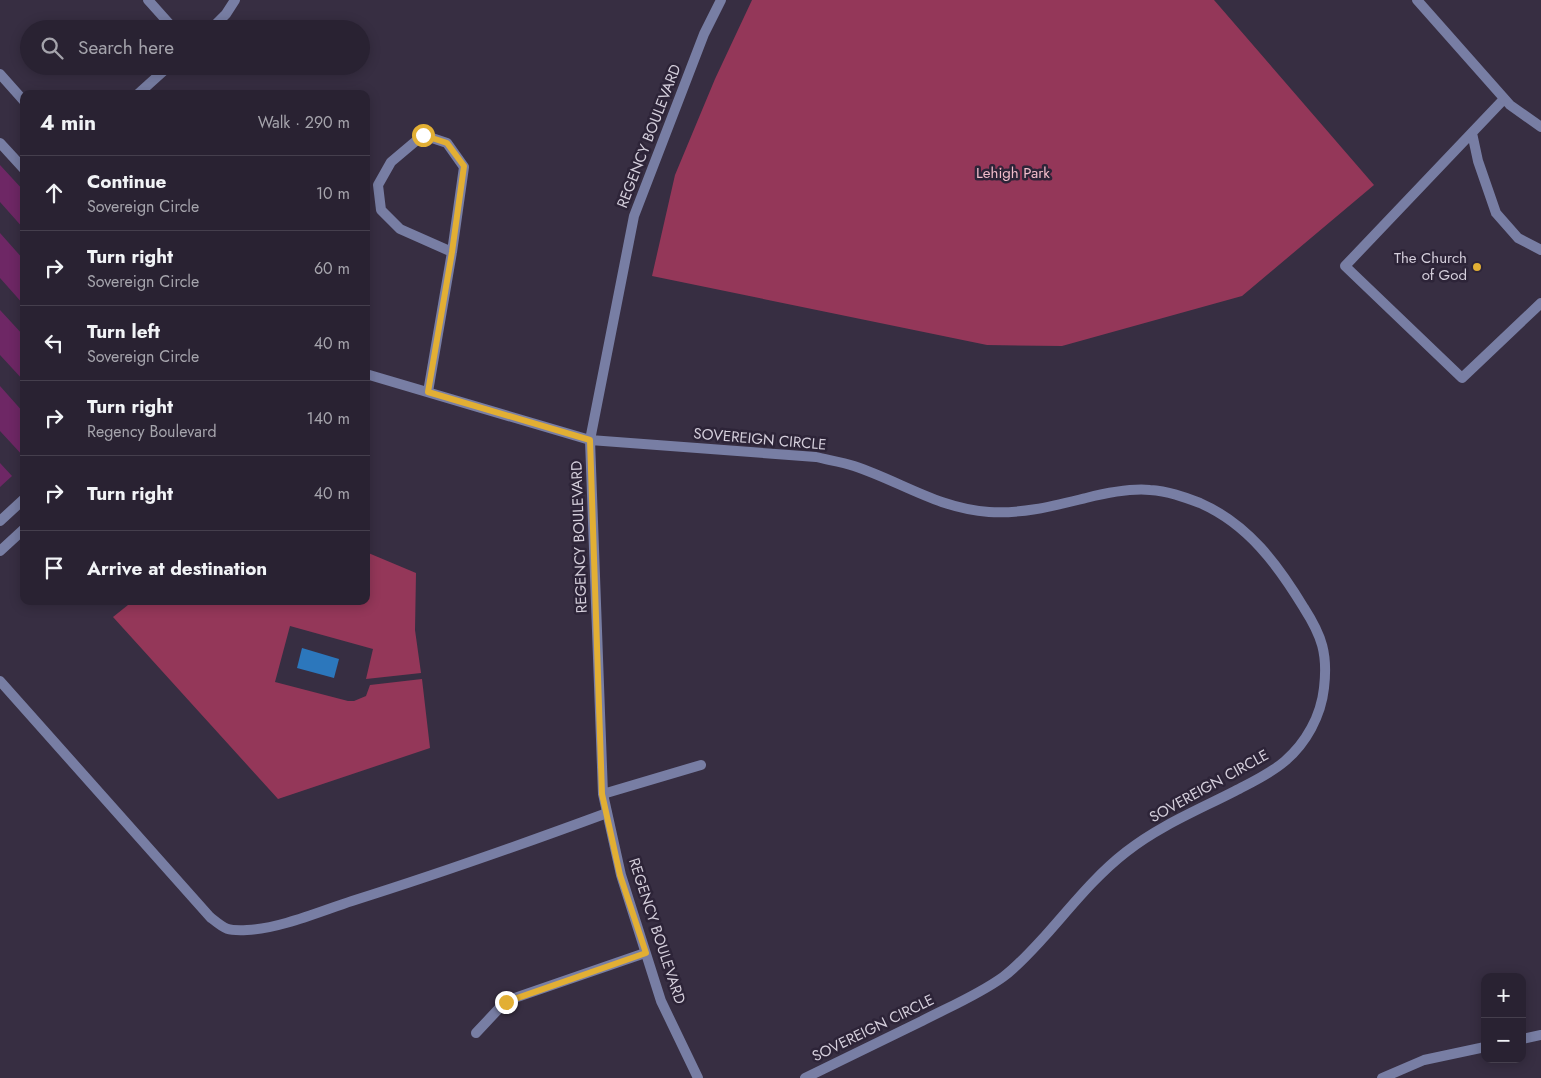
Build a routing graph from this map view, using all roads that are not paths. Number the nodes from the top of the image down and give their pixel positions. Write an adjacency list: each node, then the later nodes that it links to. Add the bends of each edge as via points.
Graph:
1 (148, 0): 5 (street)
2 (235, 0): 6 (street)
3 (721, 0): 21 (street, REGENCY BOULEVARD, via 704,34 634,216)
4 (1417, 0): 11 (street)
5 (166, 20)
6 (220, 20)
7 (0, 74): 10 (street)
8 (159, 75): 9 (street)
9 (142, 90)
10 (20, 96)
11 (1504, 99): 12 (street); 13 (street)
12 (1541, 127)
13 (1472, 133): 16 (street, via 1496,212 1518,238); 18 (street, via 1344,266 1462,378)
14 (0, 143): 15 (street)
15 (20, 165)
16 (1541, 250)
17 (452, 252): 17 (street, via 464,166 447,143 423,135 391,162 378,185 382,210 400,229); 20 (street)
18 (1541, 303)
19 (370, 375): 20 (street, SOVEREIGN CIRCLE)
20 (428, 392): 21 (street, SOVEREIGN CIRCLE)
21 (590, 440): 28 (street, REGENCY BOULEVARD); 36 (street, SOVEREIGN CIRCLE, via 816,457 852,466 956,508 986,512 1037,510 1113,492 1148,489 1176,494 1235,523 1258,543 1318,630 1325,654 1323,699 1302,743 1285,761 1263,776 1138,842 1110,864 1003,977 971,997)
22 (20, 502): 23 (street)
23 (0, 520)
24 (20, 533): 25 (street)
25 (0, 551)
26 (0, 681): 29 (street, via 203,910 225,929 272,927)
27 (701, 765): 28 (street)
28 (602, 794): 29 (street, REGENCY BOULEVARD)
29 (607, 813): 30 (street, REGENCY BOULEVARD, via 620,875)
30 (646, 953): 31 (street, via 506,1002); 35 (street, REGENCY BOULEVARD, via 661,1001)
31 (476, 1033)
32 (1541, 1035): 33 (street)
33 (1526, 1038)
34 (1481, 1048): 37 (street, via 1424,1060)
35 (698, 1078)
36 (805, 1078)
37 (1382, 1078)

